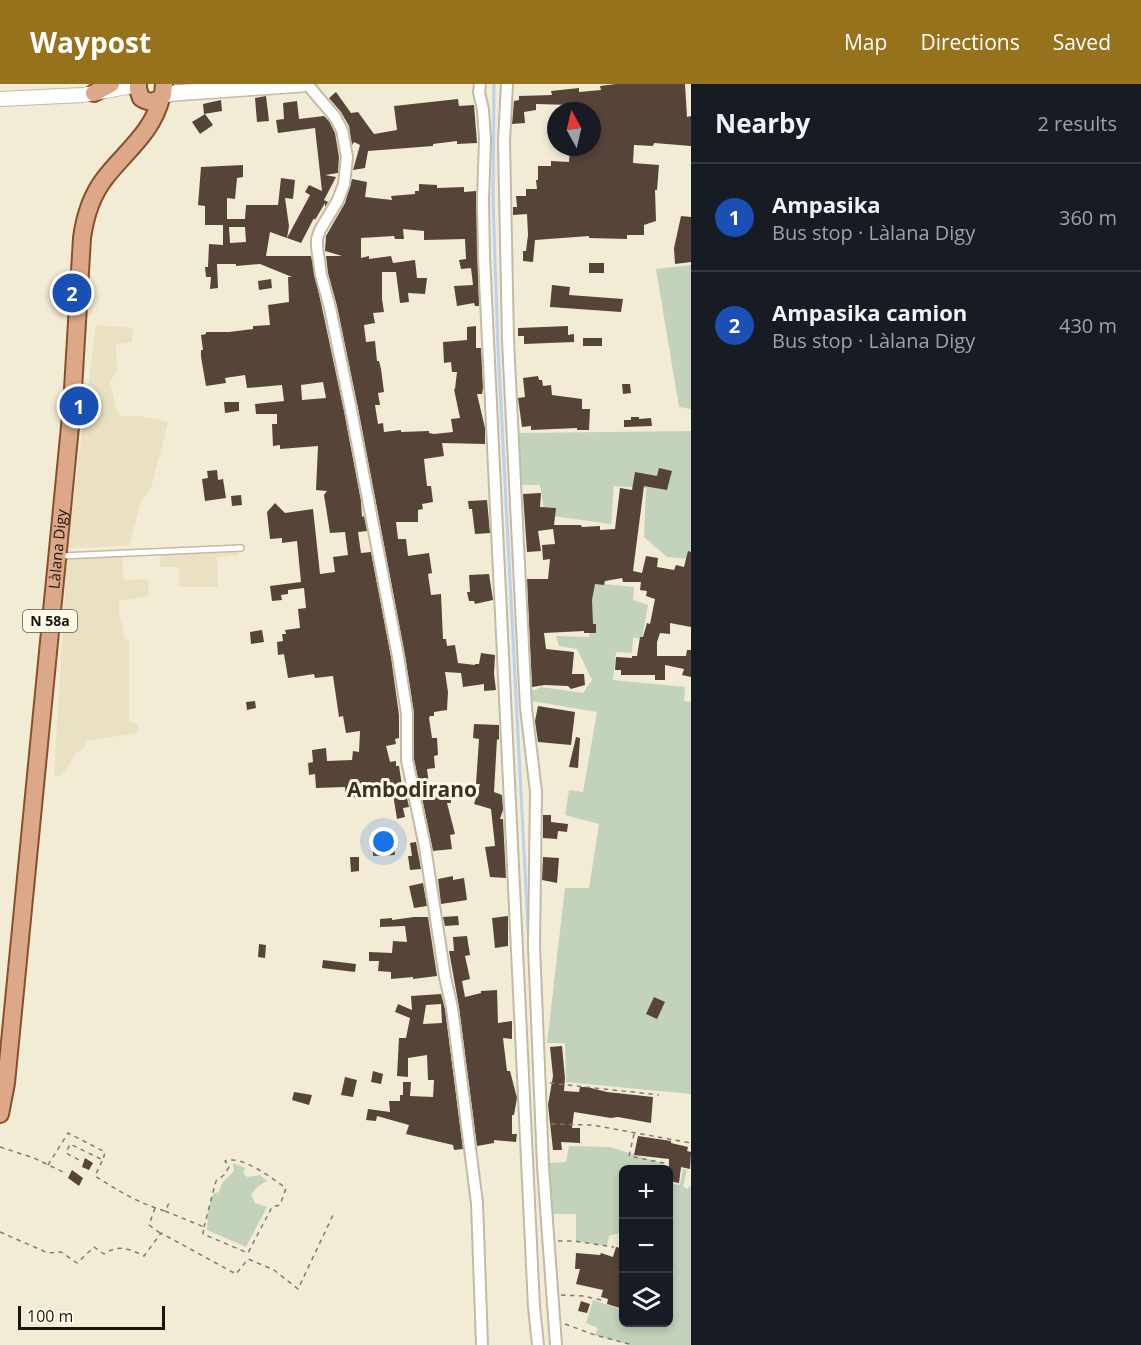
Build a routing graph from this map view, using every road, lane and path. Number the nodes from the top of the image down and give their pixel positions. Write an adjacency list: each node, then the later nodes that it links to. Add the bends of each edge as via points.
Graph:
1 (111, 84): 8 (main road)
2 (302, 84): 7 (main road)
3 (307, 84): 41 (street, via 335,117 347,157 344,184 320,230 317,247 398,656 407,714 406,760 452,1008 477,1203)
4 (480, 84): 42 (street, via 497,542)
5 (507, 84): 13 (street, via 505,242 526,708 536,792 534,946)
6 (139, 90): 7 (main road, via 151,102); 8 (street); 10 (main road, N 58a, via 142,119)
7 (162, 93): 10 (main road, N 58a, via 151,124)
8 (89, 94): 9 (street)
9 (0, 99)
10 (135, 142): 12 (main road, Làlana Digy / N 58a, via 105,178 85,216 72,406)
11 (241, 548): 12 (lane)
12 (56, 556): 15 (main road, Làlana Digy / N 58a)
13 (540, 1082): 14 (path); 16 (street)
14 (659, 1095)
15 (0, 1114)
16 (541, 1124): 17 (path, via 592,1125); 34 (street)
17 (634, 1133): 19 (path); 24 (path, via 629,1156)
18 (79, 1138): 20 (path); 23 (path, via 105,1152); 25 (path, via 68,1133)
19 (691, 1143)
20 (75, 1146): 22 (path, via 70,1144 66,1153); 23 (path)
21 (0, 1147): 25 (path)
22 (79, 1160)
23 (103, 1160): 28 (path, via 95,1176)
24 (669, 1164)
25 (48, 1165): 26 (path)
26 (65, 1173)
27 (169, 1203): 29 (path)
28 (155, 1208): 29 (path); 33 (path, via 149,1226)
29 (165, 1211): 31 (path)
30 (334, 1213): 37 (path, via 298,1289 274,1270)
31 (204, 1227): 36 (path, via 203,1234); 36 (path, via 216,1181 229,1167 225,1161 232,1159 256,1168 286,1188 280,1205 272,1207)
32 (0, 1232): 33 (path, via 48,1253 61,1252 77,1263 94,1247 104,1254 123,1247 144,1256)
33 (161, 1233): 37 (path, via 236,1274)
34 (548, 1241): 35 (path); 38 (street)
35 (614, 1247)
36 (248, 1252): 37 (path)
37 (248, 1259)
38 (552, 1294): 39 (path); 40 (street)
39 (604, 1301)
40 (554, 1320): 43 (street); 44 (path)
41 (482, 1345)
42 (538, 1345)
43 (555, 1345)
44 (633, 1345)

